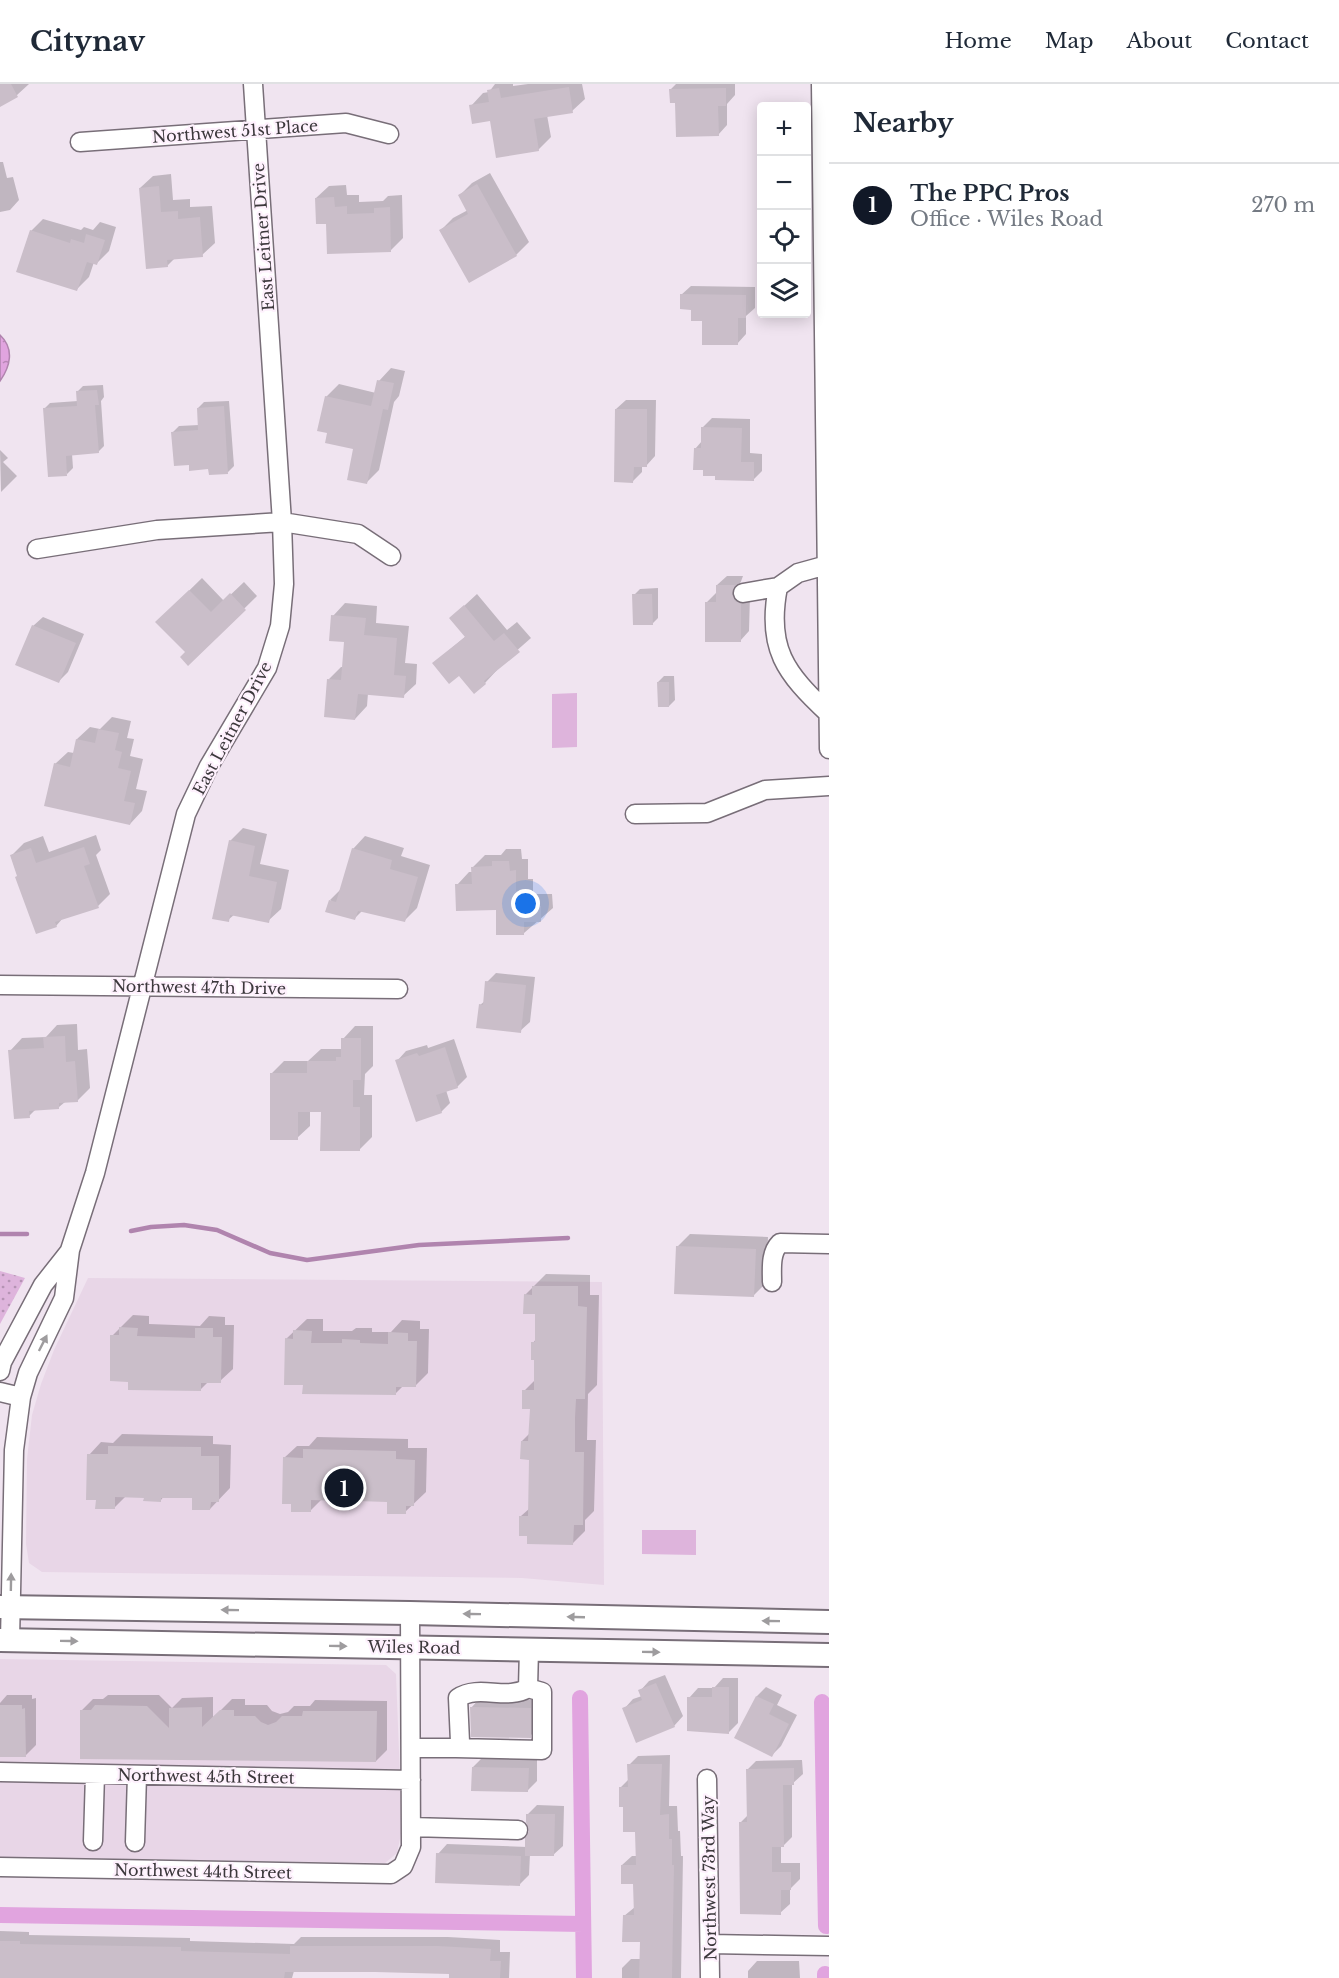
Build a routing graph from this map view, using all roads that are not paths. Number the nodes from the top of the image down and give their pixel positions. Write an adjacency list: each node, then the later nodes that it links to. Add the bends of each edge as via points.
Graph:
1 (253, 84): 3 (street, East Leitner Drive)
2 (821, 84): 9 (street)
3 (255, 128): 4 (street, Northwest 51st Place, via 346,123); 5 (street, Northwest 51st Place); 6 (street, East Leitner Drive)
4 (389, 134)
5 (80, 142)
6 (282, 522): 7 (street, via 157,530); 8 (street, via 358,534); 17 (street, East Leitner Drive, via 284,584 280,626 267,668 209,766 186,814)
7 (37, 549)
8 (391, 556)
9 (827, 565): 10 (street, via 798,573); 12 (street)
10 (778, 586): 11 (street); 12 (street, via 773,615 781,658)
11 (743, 593)
12 (829, 714): 13 (street)
13 (829, 749)
14 (829, 786): 15 (street, via 765,790 707,813)
15 (635, 814)
16 (0, 985): 17 (street, Northwest 47th Drive)
17 (141, 987): 18 (street, Northwest 47th Drive); 20 (street, East Leitner Drive, via 95,1173)
18 (398, 989)
19 (829, 1244): 21 (street, via 780,1243 772,1260)
20 (70, 1250): 22 (street, East Leitner Drive, via 27,1312); 24 (street, East Leitner Drive, one-way to 20, via 27,1373 64,1298)
21 (772, 1282)
22 (0, 1371)
23 (0, 1392): 24 (street)
24 (21, 1397): 25 (street, East Leitner Drive)
25 (6, 1512): 26 (street, East Leitner Drive, one-way to 25)
26 (5, 1607): 27 (main road, Wiles Road, one-way to 26); 29 (street, East Leitner Drive)
27 (410, 1613): 28 (main road, Wiles Road, one-way to 27); 30 (street)
28 (829, 1622)
29 (5, 1640): 30 (main road, Wiles Road, one-way to 30)
30 (410, 1647): 31 (main road, Wiles Road); 35 (street)
31 (529, 1649): 32 (main road, Wiles Road, one-way to 32); 33 (street)
32 (829, 1655)
33 (528, 1688): 34 (street, via 519,1694 467,1692 458,1698 460,1743); 34 (street, via 542,1692 542,1750)
34 (456, 1748): 35 (street)
35 (411, 1749): 40 (street)
36 (0, 1772): 37 (street, Northwest 45th Street)
37 (94, 1774): 38 (street, Northwest 45th Street); 43 (street)
38 (137, 1775): 40 (street, Northwest 45th Street); 44 (street)
39 (708, 1779): 46 (street, Northwest 73rd Way)
40 (411, 1780): 41 (street)
41 (411, 1827): 42 (street); 45 (street, Northwest 44th Street, via 411,1847 403,1866 391,1874)
42 (518, 1830)
43 (93, 1841)
44 (135, 1842)
45 (0, 1867)
46 (710, 1944): 47 (street); 48 (street, Northwest 73rd Way)
47 (829, 1946)
48 (710, 1978)

